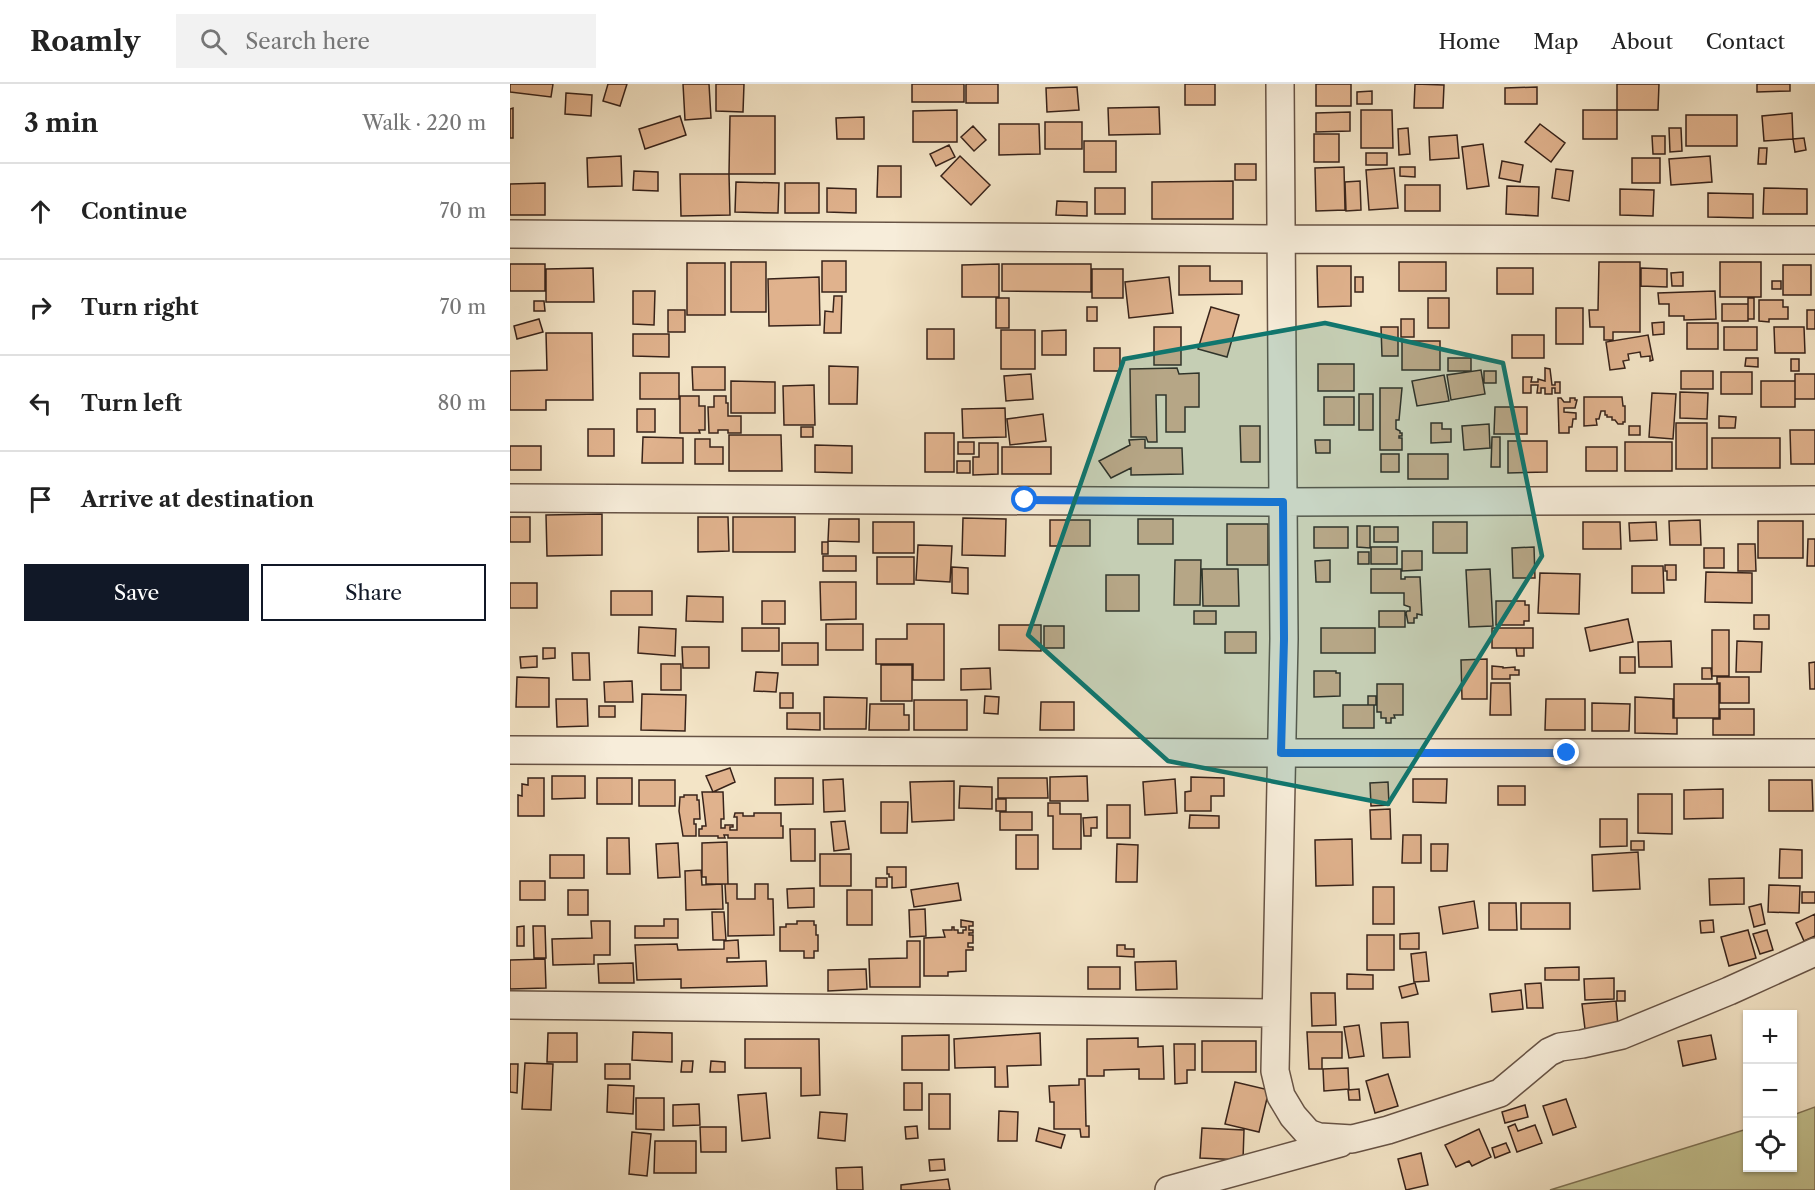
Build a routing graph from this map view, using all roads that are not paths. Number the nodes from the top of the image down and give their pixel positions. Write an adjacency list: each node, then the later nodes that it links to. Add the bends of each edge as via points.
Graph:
1 (1280, 84): 3 (street)
2 (510, 234): 3 (street)
3 (1281, 239): 4 (street); 7 (street)
4 (1815, 240)
5 (510, 498): 7 (street)
6 (1815, 500): 7 (street)
7 (1283, 502): 9 (street)
8 (510, 750): 9 (street)
9 (1281, 753): 10 (street); 13 (street)
10 (1815, 753)
11 (1815, 952): 14 (street, via 1622,1035 1560,1047 1500,1093)
12 (510, 1005): 13 (street)
13 (1276, 1013): 14 (street, via 1275,1071 1281,1096 1293,1116 1308,1133)
14 (1352, 1139): 15 (street)
15 (1169, 1190)

